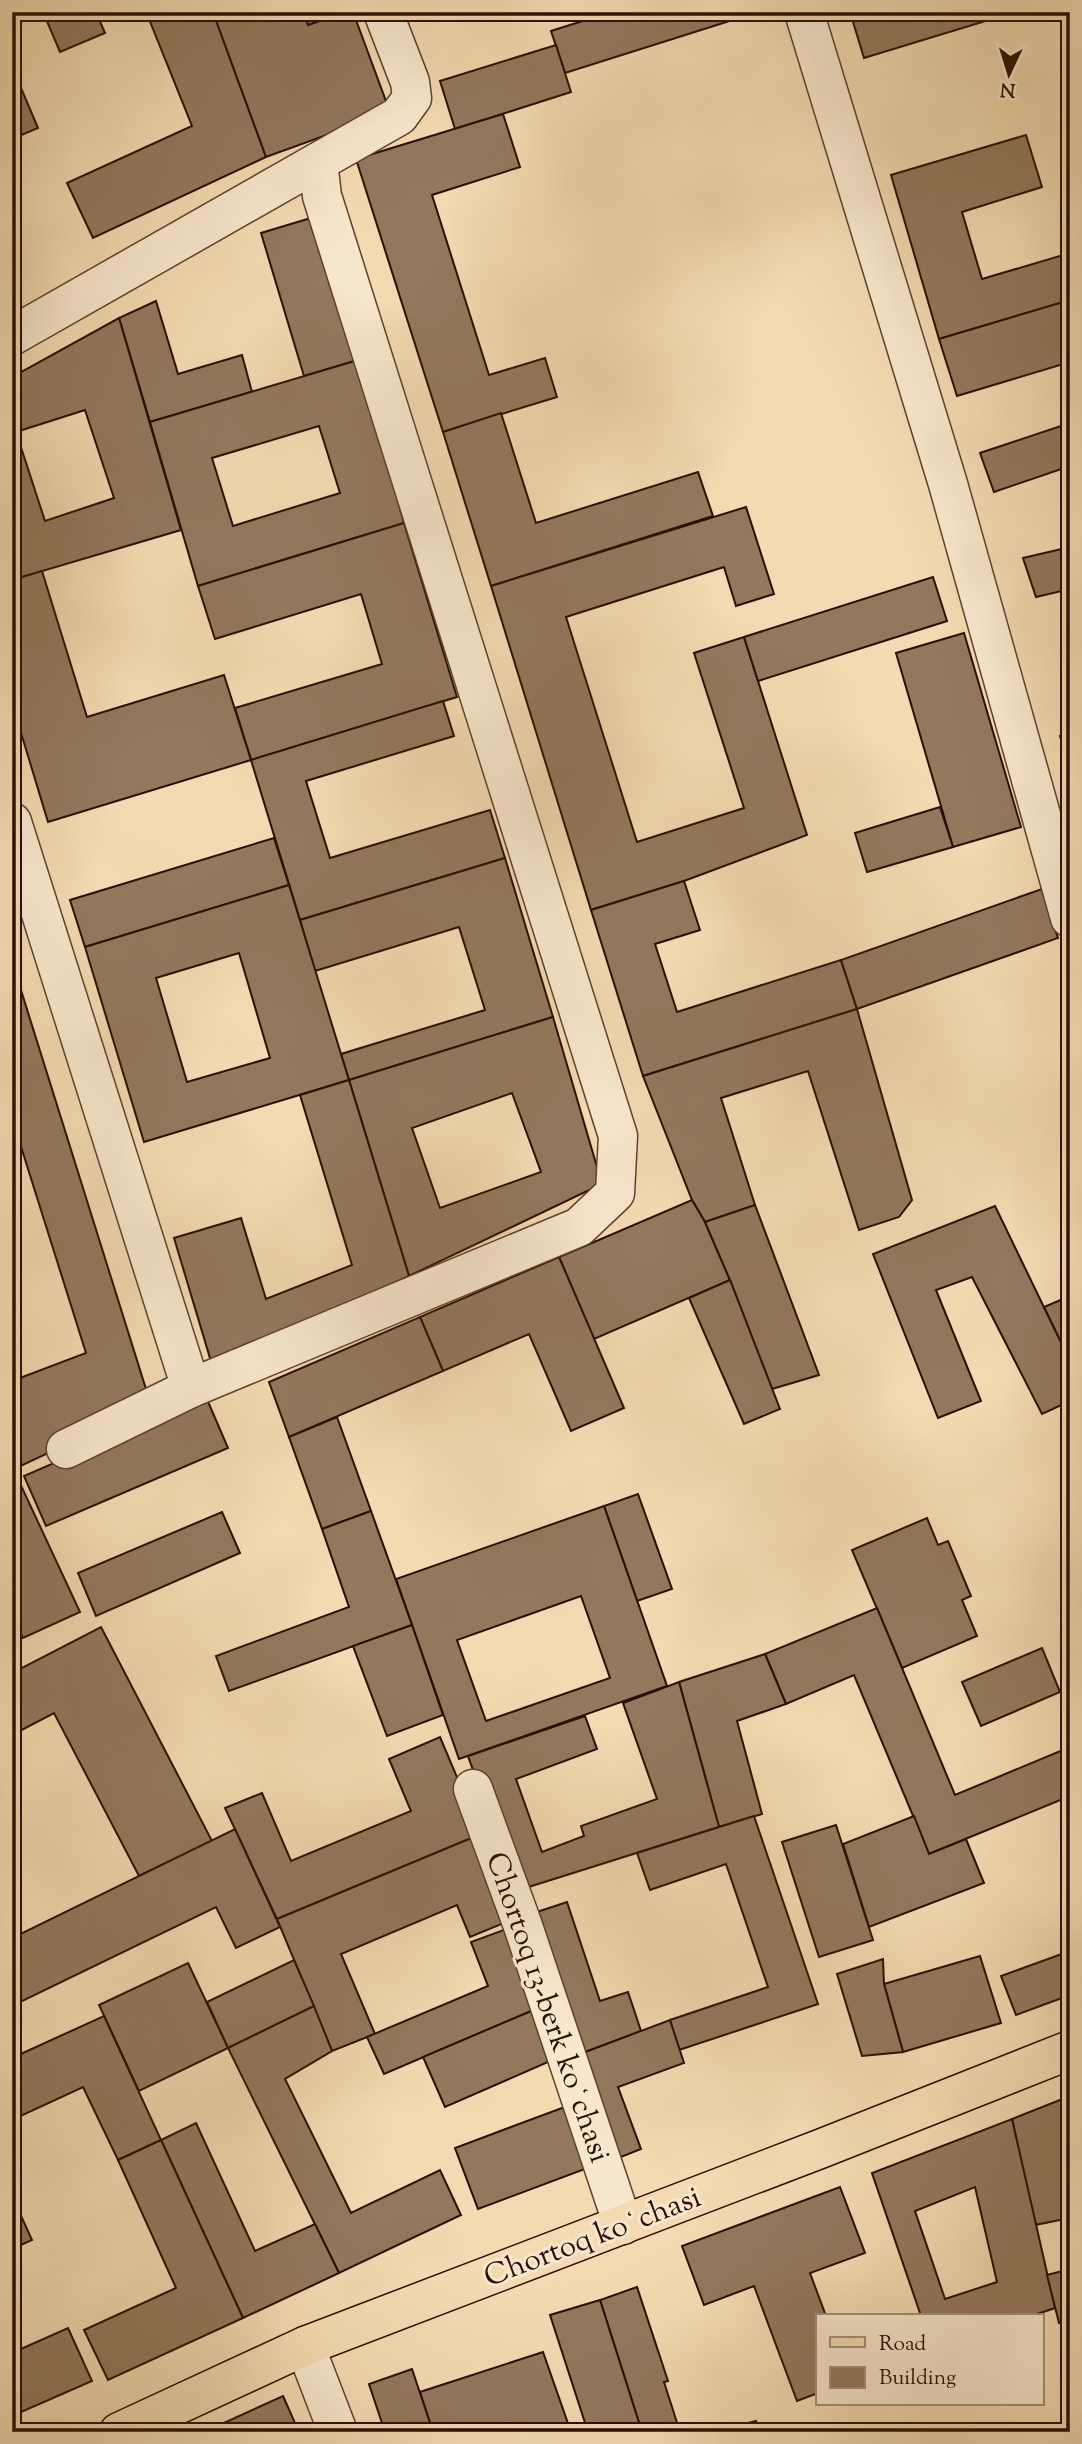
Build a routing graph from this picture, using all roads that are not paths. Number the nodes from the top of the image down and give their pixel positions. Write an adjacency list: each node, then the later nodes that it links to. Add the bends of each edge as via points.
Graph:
1 (383, 12): 3 (street, via 412,98 399,116)
2 (804, 12): 6 (street, via 948,484)
3 (318, 162): 4 (street); 7 (street, via 322,196 618,1136 615,1193 579,1227)
4 (12, 336)
5 (12, 822): 7 (street)
6 (1070, 918)
7 (191, 1388): 8 (street)
8 (66, 1449)
9 (473, 1789): 11 (street, Chortoq 13-berk koʻchasi)
10 (1070, 2050): 11 (main road, Chortoq koʻchasi)
11 (623, 2225): 12 (main road, Chortoq koʻchasi)
12 (305, 2346): 13 (main road, Chortoq koʻchasi); 14 (street)
13 (119, 2432)
14 (338, 2432)

